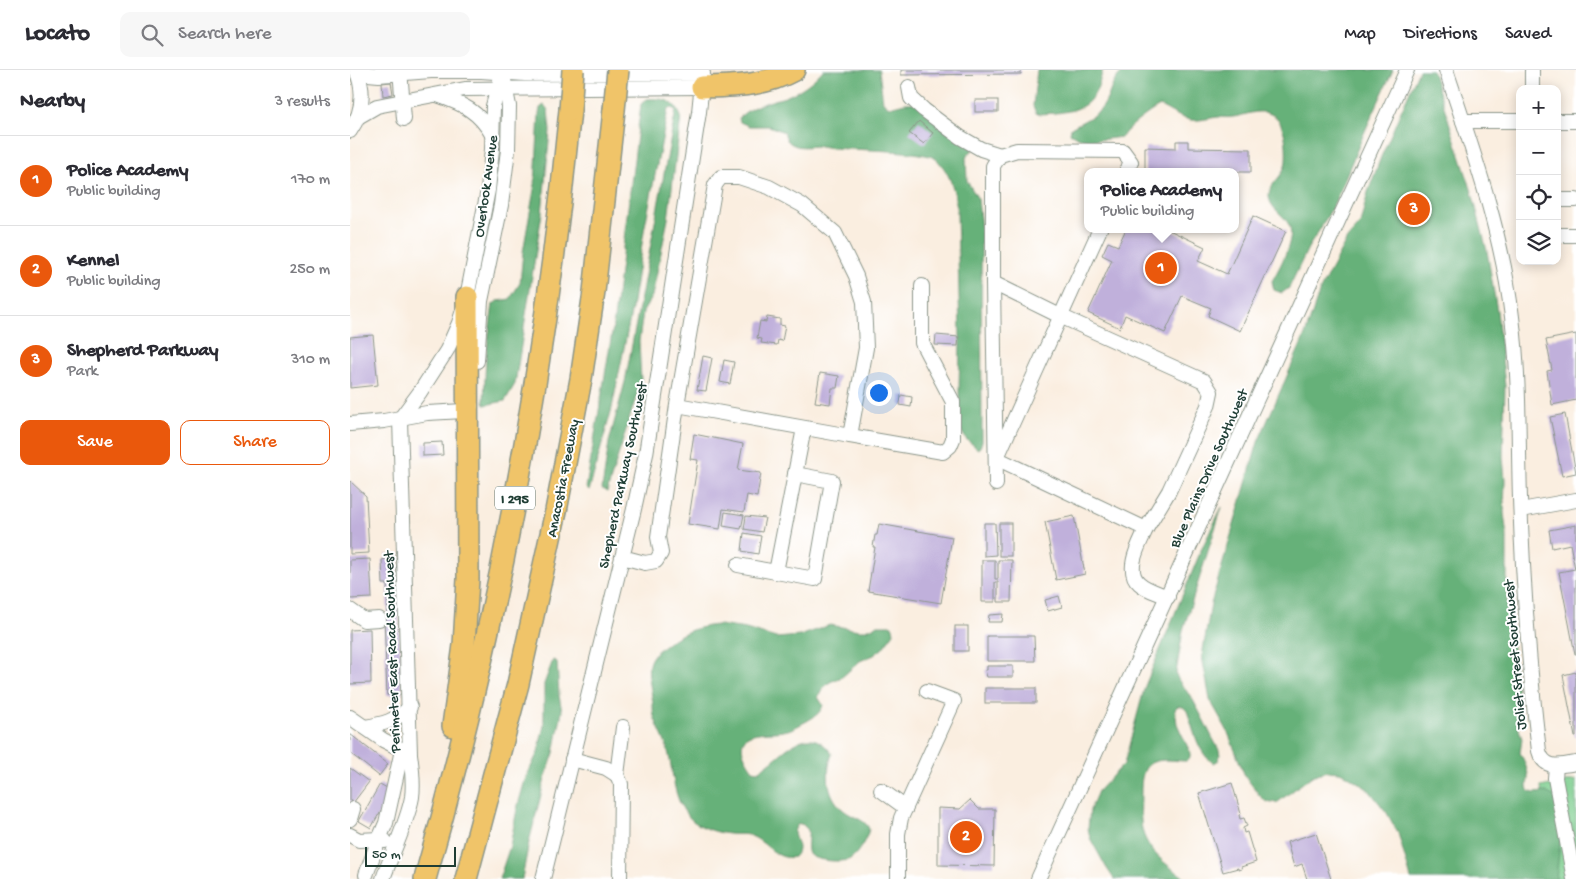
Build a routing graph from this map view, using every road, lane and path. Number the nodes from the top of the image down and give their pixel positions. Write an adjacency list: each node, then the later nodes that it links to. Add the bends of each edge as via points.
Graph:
1 (433, 70): 11 (street); 12 (street)
2 (573, 70): 76 (highway, I 295, bridge, via 544,321 512,515 465,732)
3 (618, 70): 19 (highway, Anacostia Freeway / I 295, bridge)
4 (628, 70): 19 (highway)
5 (756, 70): 13 (highway)
6 (794, 70): 13 (highway, via 760,84)
7 (1407, 70): 54 (street, Blue Plains Drive Southwest)
8 (1446, 70): 22 (street, Joliet Street Southwest)
9 (1532, 70): 14 (street)
10 (356, 71): 12 (street, via 379,75); 20 (street, via 362,93)
11 (502, 71): 13 (street); 16 (street, Overlook Avenue)
12 (400, 72): 18 (street)
13 (702, 80): 16 (street); 51 (street, Shepherd Parkway Southwest, via 650,428)
14 (1532, 85)
15 (909, 87): 28 (street, via 912,98 924,110 960,136)
16 (502, 88): 17 (street); 27 (street, Overlook Avenue, via 493,106); 40 (street, Overlook Avenue, via 510,120 505,180 482,295 476,390)
17 (434, 94): 18 (street); 27 (street, via 466,106 482,119)
18 (402, 101): 20 (street, via 377,106); 21 (street)
19 (619, 110): 61 (highway, Anacostia Freeway / I 295, via 581,379 554,520)
20 (358, 117): 26 (street)
21 (404, 119)
22 (1463, 121): 23 (street); 49 (street, Joliet Street Southwest, via 1490,204 1508,289 1518,381)
23 (1516, 121)
24 (1561, 121): 25 (street)
25 (1576, 121)
26 (350, 131)
27 (493, 136): 37 (street, Overlook Avenue, via 488,190)
28 (1000, 155): 29 (street, via 1017,150 1123,151 1131,162); 35 (street, via 994,166)
29 (1128, 168)
30 (1561, 200): 31 (street)
31 (1576, 200)
32 (1098, 233): 38 (street)
33 (1561, 235): 34 (street)
34 (1576, 235)
35 (993, 283): 38 (street); 45 (street)
36 (922, 286): 44 (street, via 922,344 953,402 953,439 950,446 941,458)
37 (467, 297): 40 (highway); 41 (street, Overlook Avenue, via 444,354)
38 (1060, 316): 45 (street); 50 (street, via 1204,381 1211,392 1208,406 1169,491)
39 (677, 405): 43 (street); 44 (street, via 714,185 721,177 739,177 769,187 802,204 835,233 856,276 864,302 866,348); 51 (street, via 658,537 665,554 656,561 645,563)
40 (469, 411): 41 (street, via 427,413); 75 (highway, via 468,579 462,660 447,755)
41 (400, 419): 42 (street); 58 (street, Perimeter East Road Southwest)
42 (350, 424)
43 (804, 428): 44 (street); 46 (street)
44 (850, 436)
45 (996, 458): 47 (street); 50 (street, via 1030,468 1127,513)
46 (795, 474): 53 (street); 53 (street, via 832,481 815,579)
47 (996, 484)
48 (1576, 500): 49 (street)
49 (1520, 510): 66 (street, Joliet Street Southwest, via 1528,652 1539,751 1543,761)
50 (1146, 529): 54 (street, via 1135,554 1132,571 1138,583)
51 (622, 557): 64 (street, Shepherd Parkway Southwest)
52 (738, 565): 53 (street)
53 (776, 572)
54 (1168, 598): 82 (street, Blue Plains Drive Southwest)
55 (350, 610): 56 (street, via 364,620)
56 (379, 619)
57 (927, 691): 69 (street, via 954,701)
58 (410, 706): 60 (street, via 394,720); 63 (street, Perimeter East Road Southwest)
59 (350, 717): 60 (street)
60 (365, 727): 63 (street)
61 (508, 727): 77 (highway, Anacostia Freeway / I 295); 78 (highway, via 501,801)
62 (622, 727): 67 (street)
63 (406, 752): 71 (street); 72 (street, Perimeter East Road Southwest, via 413,783 412,798)
64 (572, 759): 67 (street, via 606,768); 79 (street, Shepherd Parkway Southwest)
65 (1576, 763): 66 (street)
66 (1556, 766): 83 (street, via 1555,778)
67 (618, 775): 80 (street, via 621,784)
68 (881, 790): 69 (street)
69 (906, 808): 81 (street, via 898,834)
70 (350, 835): 71 (street, via 358,840)
71 (379, 839): 72 (street); 73 (street)
72 (395, 845): 74 (street, Perimeter East Road Southwest)
73 (366, 875)
74 (382, 879)
75 (416, 879)
76 (426, 879)
77 (466, 879)
78 (482, 879)
79 (543, 879)
80 (620, 879)
81 (898, 879)
82 (1038, 879)
83 (1574, 879)

